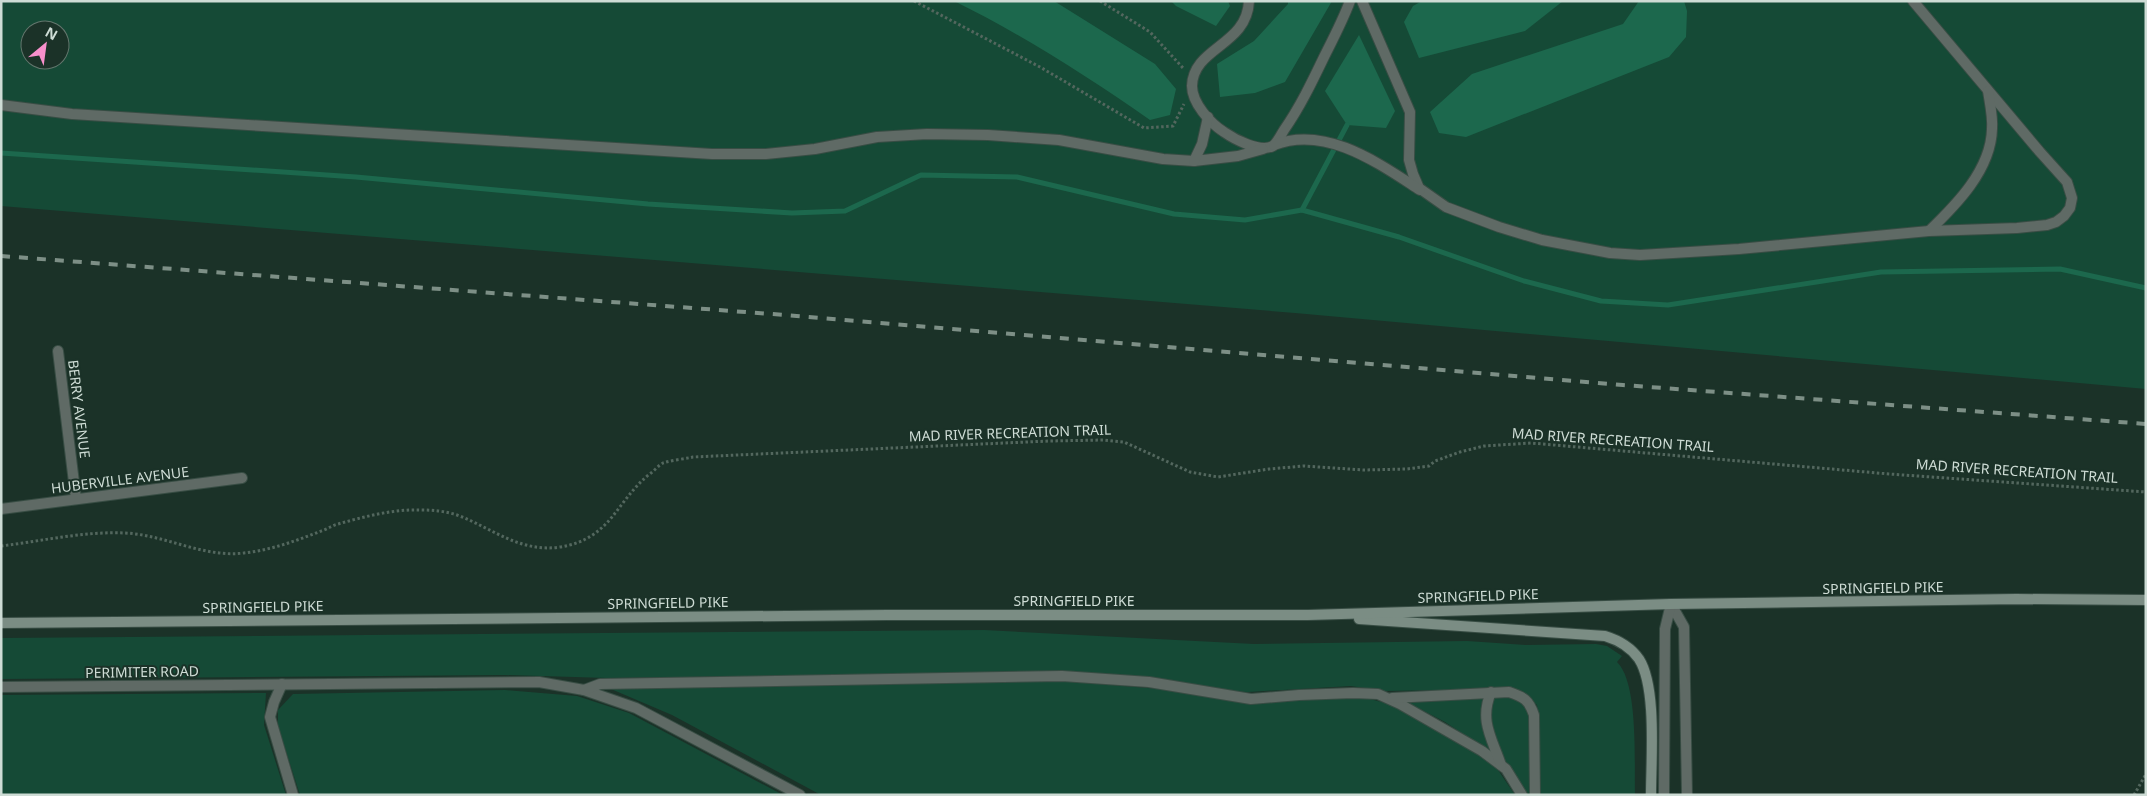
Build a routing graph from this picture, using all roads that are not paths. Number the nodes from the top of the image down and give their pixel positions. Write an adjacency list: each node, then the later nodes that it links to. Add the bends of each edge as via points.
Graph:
1 (1250, 1): 7 (street, via 1244,25 1215,49 1193,78 1193,93)
2 (1350, 1): 8 (street, via 1299,108)
3 (1362, 1): 11 (street, via 1410,112 1409,160 1412,174)
4 (1914, 1): 5 (street)
5 (1988, 90): 12 (street, via 1992,131 1990,146 1965,193); 12 (street, via 2067,182 2072,198 2070,208 2064,216 2047,226)
6 (1, 105): 10 (street, via 72,114 712,154 766,154 815,149 877,137 988,135 1060,140 1163,159)
7 (1208, 117): 9 (street, via 1230,136); 10 (street)
8 (1274, 145): 9 (street); 11 (street, via 1298,139 1348,149 1367,157)
9 (1263, 149): 10 (street, via 1238,156)
10 (1194, 161)
11 (1423, 192): 12 (street, via 1446,207 1499,227 1542,240 1610,253 1640,255 1739,249)
12 (1928, 231)
13 (58, 351): 15 (street, BERRY AVENUE)
14 (242, 478): 15 (street, HUBERVILLE AVENUE)
15 (76, 500): 16 (street, HUBERVILLE AVENUE)
16 (1, 509)
17 (2146, 600): 18 (main road, SPRINGFIELD PIKE)
18 (1671, 604): 19 (main road, SPRINGFIELD PIKE); 32 (street, via 1665,629); 33 (street, via 1684,627)
19 (1308, 615): 20 (main road, SPRINGFIELD PIKE, via 877,615); 31 (main road, via 1604,636 1618,640 1638,658 1649,684)
20 (1, 623)
21 (282, 684): 22 (street, PERIMITER ROAD); 23 (street, PERIMITER ROAD, via 540,682); 27 (street, via 270,716)
22 (1, 687)
23 (584, 690): 25 (street, via 600,684 1062,676 1149,682 1251,699 1354,693 1378,694); 28 (street, PERIMITER ROAD, via 636,708)
24 (1491, 692): 25 (street); 26 (street, via 1485,713 1488,732); 30 (street, via 1510,692 1530,703 1534,715)
25 (1388, 699): 26 (street, via 1482,750)
26 (1502, 766): 29 (street)
27 (293, 795)
28 (800, 795)
29 (1522, 795)
30 (1535, 795)
31 (1651, 795)
32 (1664, 795)
33 (1687, 795)

